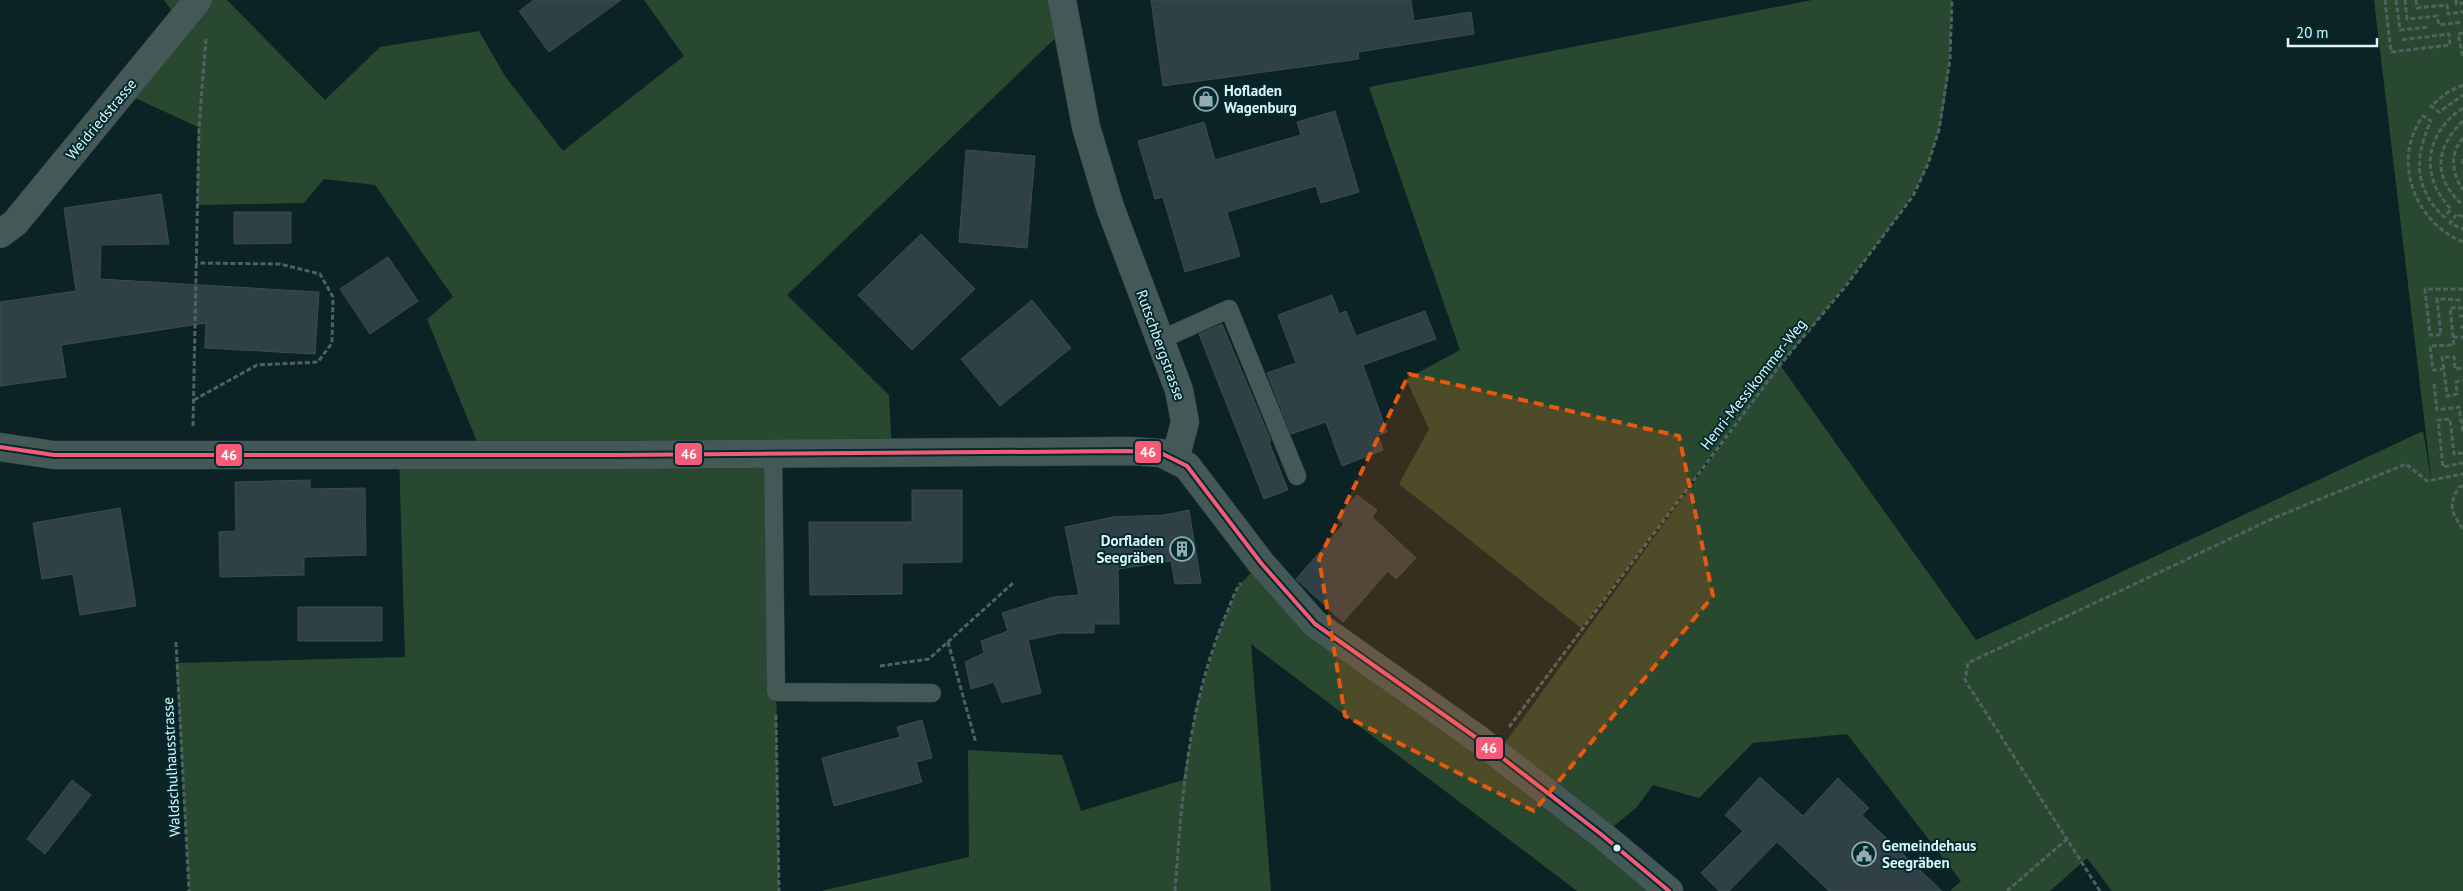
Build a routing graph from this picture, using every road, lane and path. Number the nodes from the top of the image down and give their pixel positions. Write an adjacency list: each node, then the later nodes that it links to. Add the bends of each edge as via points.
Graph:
1 (198, 0): 28 (street, Weidriedstrasse, via 15,223)
2 (1062, 0): 36 (street, Rutschbergstrasse, via 1086,127 1110,207)
3 (1952, 0): 61 (path, Henri-Messikommer-Weg, via 1950,59 1939,130 1928,164 1912,196 1845,287 1780,365)
4 (2385, 0): 15 (path, via 2392,52 2450,45 2449,34)
5 (2396, 0): 12 (path, via 2400,30)
6 (2405, 0): 11 (path, via 2407,19 2437,16 2439,24)
7 (2416, 0): 10 (path, via 2417,8 2447,5 2448,14)
8 (2456, 0): 9 (path, via 2456,4)
9 (2463, 3)
10 (2463, 12)
11 (2463, 22)
12 (2429, 26)
13 (207, 29): 30 (path, via 198,127)
14 (2463, 33): 16 (path, via 2458,34)
15 (2400, 40)
16 (2463, 57)
17 (2463, 86): 18 (path, via 2448,92 2431,106 2439,112)
18 (2463, 95)
19 (2463, 108): 29 (path, via 2443,125 2432,150 2432,178 2451,209 2444,217 2426,194 2420,177 2422,139 2431,121 2424,116 2411,140 2409,161 2416,197 2428,218)
20 (2463, 121): 25 (path, via 2445,143 2441,158 2446,186)
21 (2463, 138): 24 (path, via 2454,154 2453,167)
22 (2463, 159): 23 (path)
23 (2463, 166)
24 (2463, 190)
25 (2463, 205)
26 (2463, 217): 27 (path, via 2457,214 2450,223)
27 (2463, 229)
28 (0, 234)
29 (2463, 242)
30 (196, 263): 41 (path); 41 (path, via 280,264 320,274 333,297 332,344 318,362 257,365)
31 (2463, 289): 32 (path, via 2425,289 2430,335 2441,335 2437,299)
32 (2463, 300)
33 (2463, 308): 34 (path, via 2450,308)
34 (2453, 336): 35 (path); 38 (path, via 2454,346 2430,346 2432,370)
35 (2463, 337)
36 (1160, 340): 47 (street, Rutschbergstrasse, via 1183,406 1185,422); 50 (lane, via 1228,309)
37 (2463, 368): 38 (path, via 2456,369 2454,357 2442,357)
38 (2444, 369): 39 (path, via 2447,396 2457,394 2456,382)
39 (2463, 380)
40 (2434, 384): 42 (path, via 2437,410 2459,407)
41 (194, 400): 46 (path)
42 (2463, 433)
43 (0, 447): 46 (street, via 54,455)
44 (2463, 453): 48 (path, via 2454,454 2450,419 2438,420 2443,467)
45 (774, 454): 46 (street); 47 (street, via 1128,451 1160,453); 58 (lane)
46 (193, 455)
47 (1175, 459): 53 (street, via 1188,466 1201,481)
48 (2463, 463)
49 (2463, 474): 62 (path, via 2427,481 2406,464 2276,517 1968,663 1965,680)
50 (1297, 476)
51 (2463, 486): 52 (path, via 2451,500 2453,516)
52 (2463, 529)
53 (1261, 563): 61 (street, via 1315,624); 65 (path, via 1239,585 1219,633 1198,700 1183,780)
54 (1013, 583): 56 (path)
55 (176, 642): 63 (path, Waldschulhausstrasse)
56 (948, 642): 57 (path, via 929,659); 60 (path)
57 (870, 668)
58 (776, 692): 59 (lane); 64 (path)
59 (932, 693)
60 (976, 743)
61 (1492, 750): 66 (street)
62 (2067, 839): 67 (path); 68 (path)
63 (189, 891)
64 (779, 891)
65 (1175, 891)
66 (1669, 891)
67 (2006, 891)
68 (2100, 891)

